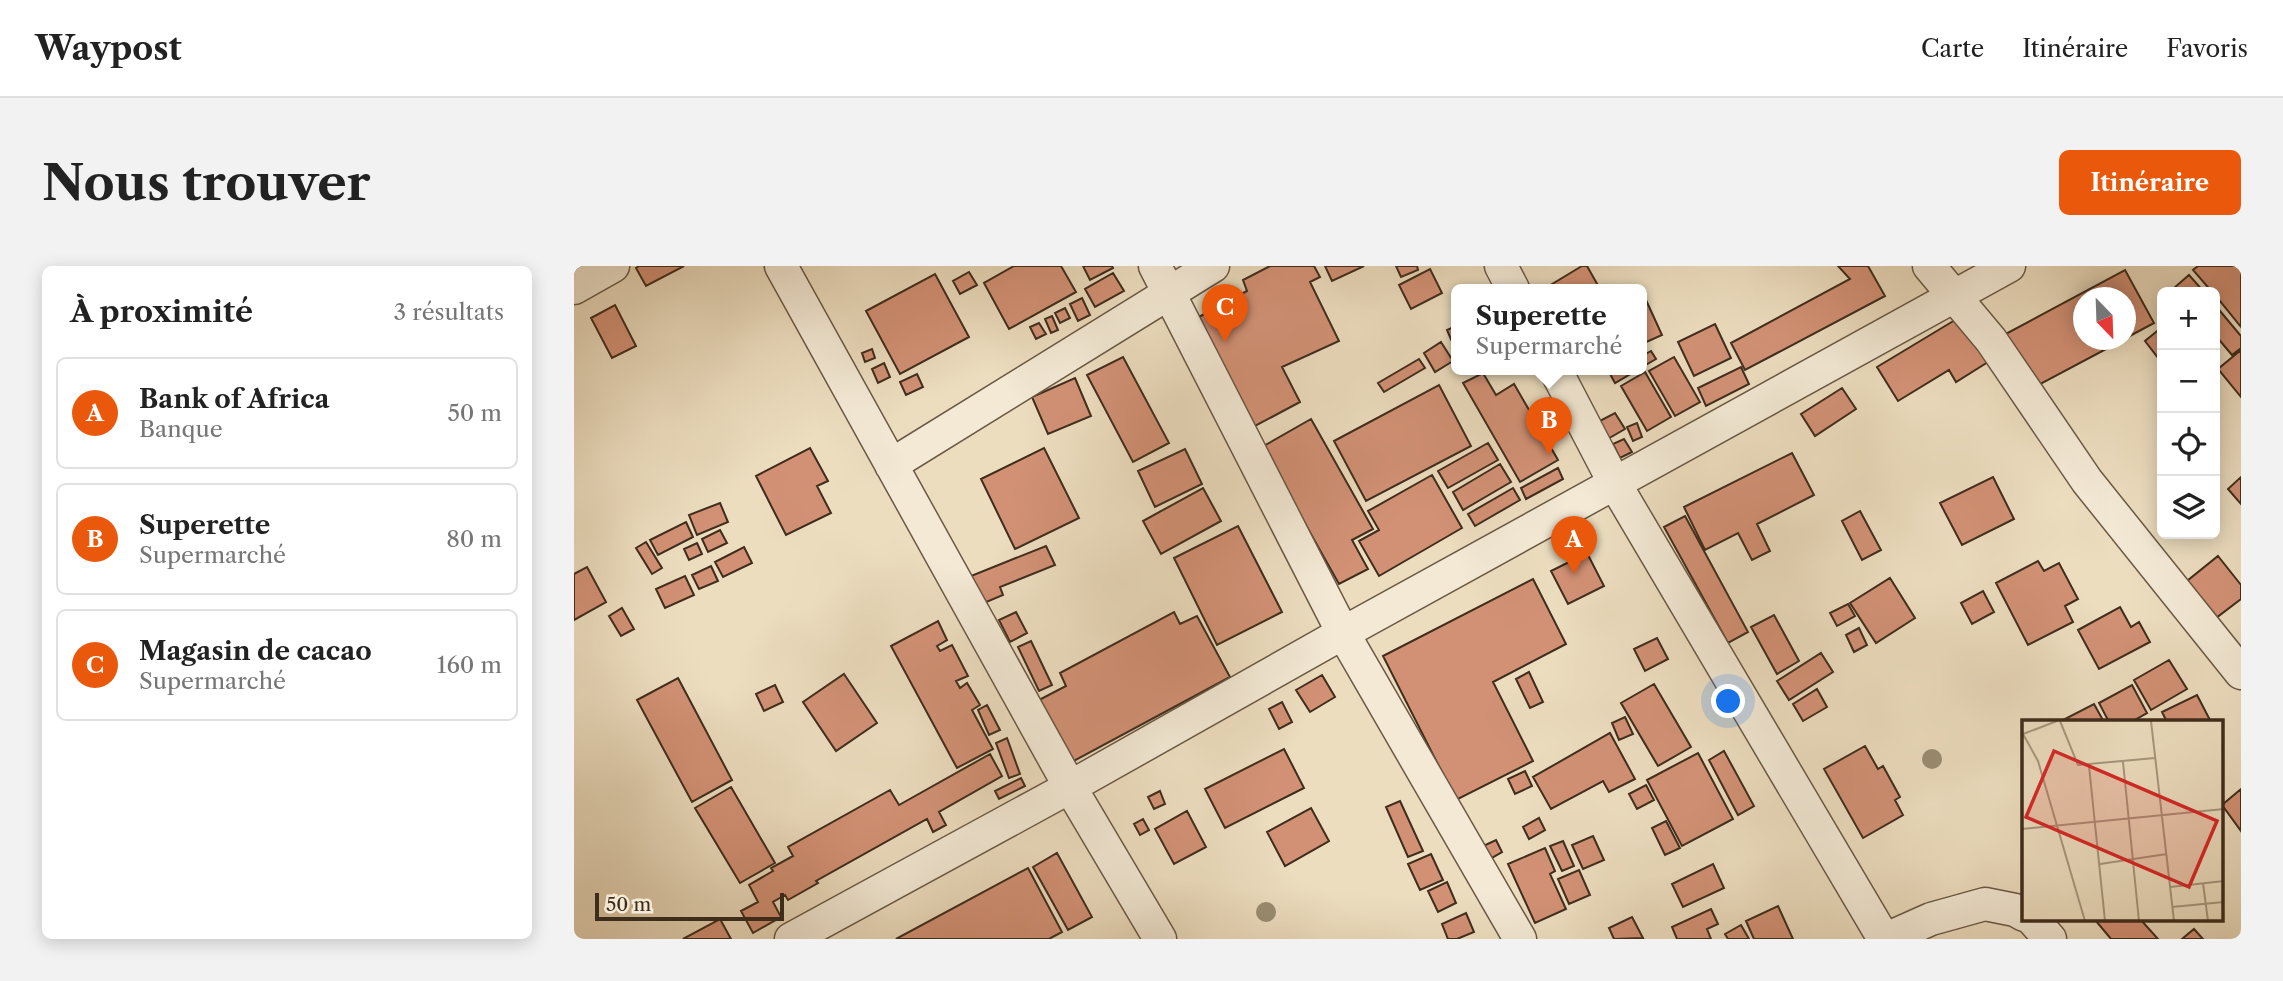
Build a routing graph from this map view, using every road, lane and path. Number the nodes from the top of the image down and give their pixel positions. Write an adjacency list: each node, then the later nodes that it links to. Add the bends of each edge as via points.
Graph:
1 (613, 266): 9 (street)
2 (781, 266): 12 (street)
3 (1213, 266): 7 (street)
4 (1501, 266): 8 (street)
5 (1929, 266): 10 (street)
6 (2009, 266): 10 (street)
7 (1163, 279): 12 (street); 14 (street)
8 (1510, 284)
9 (574, 288)
10 (1955, 296): 13 (street); 15 (street, via 1992,340 2087,481)
11 (1558, 375): 13 (street)
12 (891, 465): 16 (street)
13 (1615, 484): 14 (street); 22 (street)
14 (1343, 633): 16 (street); 21 (street)
15 (2241, 673)
16 (1070, 787): 19 (street); 20 (street)
17 (2022, 914): 22 (street, via 1985,904 1931,919)
18 (2035, 922): 23 (street)
19 (791, 939)
20 (1160, 939)
21 (1520, 939)
22 (1885, 939)
23 (2050, 939)

